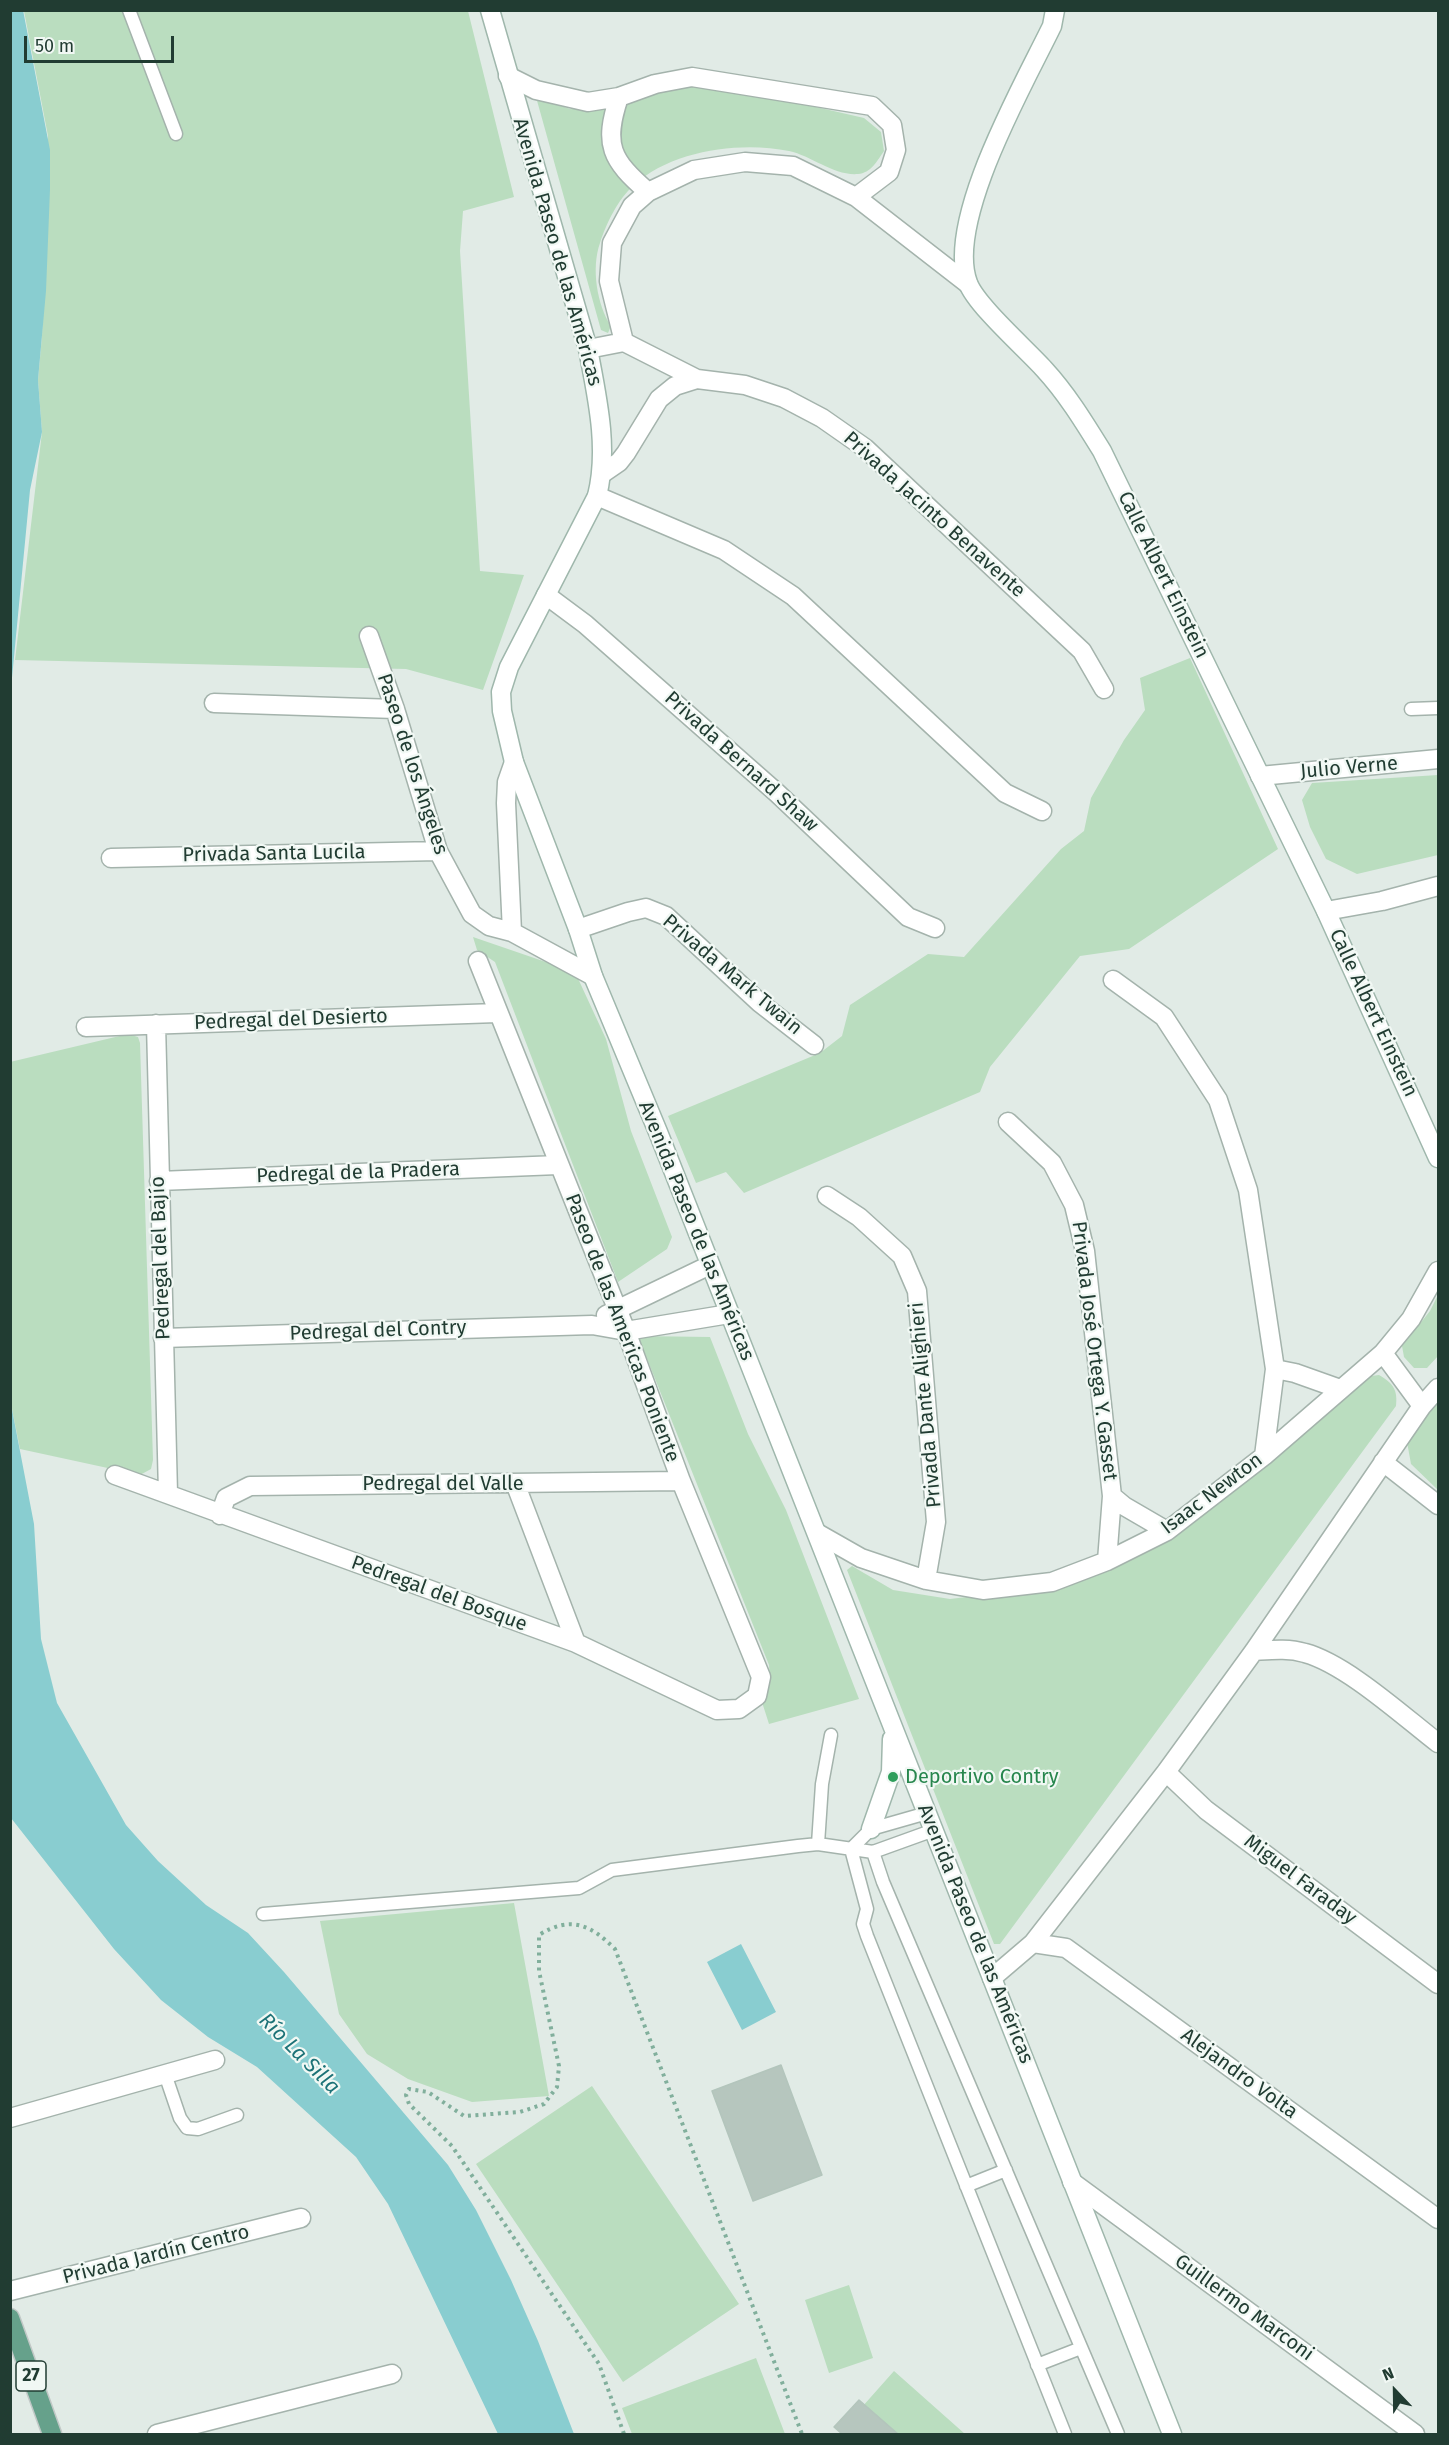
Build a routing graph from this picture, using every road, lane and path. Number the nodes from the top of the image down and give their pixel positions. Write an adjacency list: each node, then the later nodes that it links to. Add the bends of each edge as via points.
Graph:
1 (129, 10): 6 (lane)
2 (490, 10): 4 (street, Avenida Paseo de las Américas)
3 (1055, 10): 9 (street, via 1052,26 980,180 968,221)
4 (507, 76): 5 (street, via 536,90 588,102); 11 (street, Avenida Paseo de las Américas)
5 (619, 97): 7 (street, via 609,136 616,158); 8 (street, via 655,84 692,77 872,106 892,125 896,150 889,172)
6 (176, 134)
7 (648, 192): 8 (street, via 694,170 745,162 793,166); 10 (street, via 632,206 612,243 609,281)
8 (856, 197): 9 (street)
9 (968, 284): 24 (street, Calle Albert Einstein, via 1076,408 1102,451)
10 (624, 342): 11 (street); 12 (street, Privada Jacinto Benavente)
11 (588, 349): 13 (street, Avenida Paseo de las Américas, via 599,405)
12 (697, 379): 13 (street, Privada Jacinto Benavente, via 675,386 659,399 626,453); 17 (street, Privada Jacinto Benavente, via 745,385 784,398 865,448 1082,651)
13 (603, 473): 14 (street, Avenida Paseo de las Américas)
14 (597, 496): 15 (street, Avenida Paseo de las Américas); 25 (street, via 724,550 794,596 1005,792)
15 (546, 595): 23 (street, Avenida Paseo de las Américas, via 509,667 501,692); 30 (street, Privada Bernard Shaw, via 585,624 769,785 909,917)
16 (369, 636): 20 (street, Paseo de los Ángeles)
17 (1104, 689)
18 (214, 703): 20 (street)
19 (1438, 708): 21 (lane)
20 (395, 709): 26 (street, Paseo de los Ángeles)
21 (1411, 709)
22 (1438, 759): 24 (street, Julio Verne)
23 (513, 762): 31 (street, Avenida Paseo de las Américas); 32 (street, via 506,803)
24 (1260, 776): 29 (street, Calle Albert Einstein)
25 (1042, 811)
26 (438, 851): 27 (street, Privada Santa Lucila); 32 (street, Paseo de los Ángeles, via 478,920)
27 (111, 858)
28 (1438, 886): 29 (street)
29 (1326, 911): 41 (street, Calle Albert Einstein)
30 (935, 928)
31 (579, 929): 34 (street, Avenida Paseo de las Américas); 39 (street, Privada Mark Twain, via 646,909 666,916 760,1003)
32 (512, 932): 34 (street, Paseo de los Ángeles)
33 (478, 962): 36 (street, Paseo de las Americas Poniente)
34 (593, 976): 45 (street, Avenida Paseo de las Américas)
35 (1113, 981): 53 (street, via 1164,1017 1218,1101 1248,1190)
36 (497, 1013): 37 (street, Pedregal del Desierto); 42 (street, Paseo de las Americas Poniente)
37 (156, 1024): 38 (street, Pedregal del Desierto); 43 (street, Pedregal del Bajío)
38 (86, 1027)
39 (814, 1045)
40 (1008, 1122): 63 (street, Privada José Ortega Y. Gasset, via 1052,1163 1074,1205 1085,1251)
41 (1438, 1158)
42 (558, 1166): 43 (street, Pedregal de la Pradera); 47 (street, Paseo de las Americas Poniente)
43 (159, 1181): 51 (street, Pedregal del Bajío)
44 (827, 1197): 69 (street, Privada Dante Alighieri, via 859,1217 902,1256 917,1290 936,1522)
45 (710, 1265): 47 (street); 48 (street, Avenida Paseo de las Américas)
46 (1438, 1270): 52 (street, Isaac Newton, via 1411,1319)
47 (616, 1309): 49 (street); 50 (street, Paseo de las Americas Poniente)
48 (729, 1314): 50 (street, Pedregal del Contry); 67 (street, Avenida Paseo de las Américas)
49 (592, 1325): 50 (street, Pedregal del Contry); 51 (street, Pedregal del Contry)
50 (626, 1331): 60 (street, Paseo de las Americas Poniente)
51 (163, 1338): 62 (street, Pedregal del Bajío)
52 (1383, 1353): 55 (street, Isaac Newton); 56 (street)
53 (1275, 1369): 55 (street); 57 (street)
54 (1438, 1388): 56 (street)
55 (1340, 1389): 57 (street, Isaac Newton)
56 (1422, 1406): 58 (street)
57 (1264, 1456): 66 (street, Isaac Newton)
58 (1383, 1462): 64 (street); 71 (street)
59 (115, 1475): 62 (street, Pedregal del Bosque)
60 (681, 1481): 61 (street, Pedregal del Valle); 72 (street, Paseo de las Americas Poniente, via 760,1677)
61 (515, 1483): 65 (street, Pedregal del Valle, via 250,1486 226,1498); 70 (street)
62 (168, 1493): 65 (street, Pedregal del Bosque)
63 (1112, 1496): 66 (street, Privada José Ortega Y. Gasset); 68 (street, Privada José Ortega Y. Gasset)
64 (1438, 1505)
65 (220, 1515): 70 (street, Pedregal del Bosque)
66 (1167, 1531): 68 (street, Isaac Newton)
67 (817, 1533): 69 (street, Isaac Newton, via 861,1558); 73 (street, Avenida Paseo de las Américas)
68 (1107, 1561): 69 (street, Isaac Newton, via 1052,1581 983,1590)
69 (926, 1580)
70 (576, 1644): 72 (street, Pedregal del Bosque, via 717,1710 739,1709)
71 (1254, 1651): 75 (street, via 1305,1653 1326,1662); 76 (street)
72 (757, 1696)
73 (892, 1728): 77 (street, Avenida Paseo de las Américas); 78 (street, via 891,1772)
74 (831, 1735): 79 (lane, via 822,1784)
75 (1438, 1743)
76 (1166, 1772): 83 (street); 85 (street, Miguel Faraday, via 1206,1810)
77 (931, 1822): 78 (lane); 81 (lane); 84 (street, Avenida Paseo de las Américas)
78 (872, 1830): 80 (lane)
79 (818, 1844): 80 (lane); 82 (lane, via 612,1870 579,1888)
80 (851, 1849): 81 (lane); 92 (lane, via 867,1909 863,1924 867,1936)
81 (873, 1852): 90 (lane)
82 (262, 1914)
83 (1033, 1943): 84 (street); 94 (street, Alejandro Volta, via 1065,1948)
84 (992, 1978): 91 (street, Avenida Paseo de las Américas)
85 (1438, 1984)
86 (214, 2060): 87 (street)
87 (165, 2074): 88 (lane, via 180,2118 188,2128 198,2129); 89 (street)
88 (237, 2115)
89 (10, 2118)
90 (1006, 2170): 92 (lane); 97 (lane)
91 (1072, 2182): 106 (street, Avenida Paseo de las Américas); 107 (street, Guillermo Marconi)
92 (966, 2186): 98 (lane)
93 (301, 2218): 95 (street, Privada Jardín Centro)
94 (1438, 2219)
95 (10, 2291)
96 (10, 2318): 100 (main road, 27)
97 (1082, 2348): 98 (lane); 105 (lane)
98 (1037, 2365): 104 (lane)
99 (392, 2374): 101 (street)
100 (52, 2434)
101 (157, 2434)
102 (624, 2434): 103 (path, via 598,2364 452,2146 409,2104 406,2096 409,2089 418,2088 464,2116 520,2112 544,2104 557,2087 559,2066 539,1971 539,1935 549,1928 572,1924 593,1928 615,1948)
103 (801, 2434)
104 (1065, 2434)
105 (1119, 2434)
106 (1172, 2434)
107 (1415, 2434)

